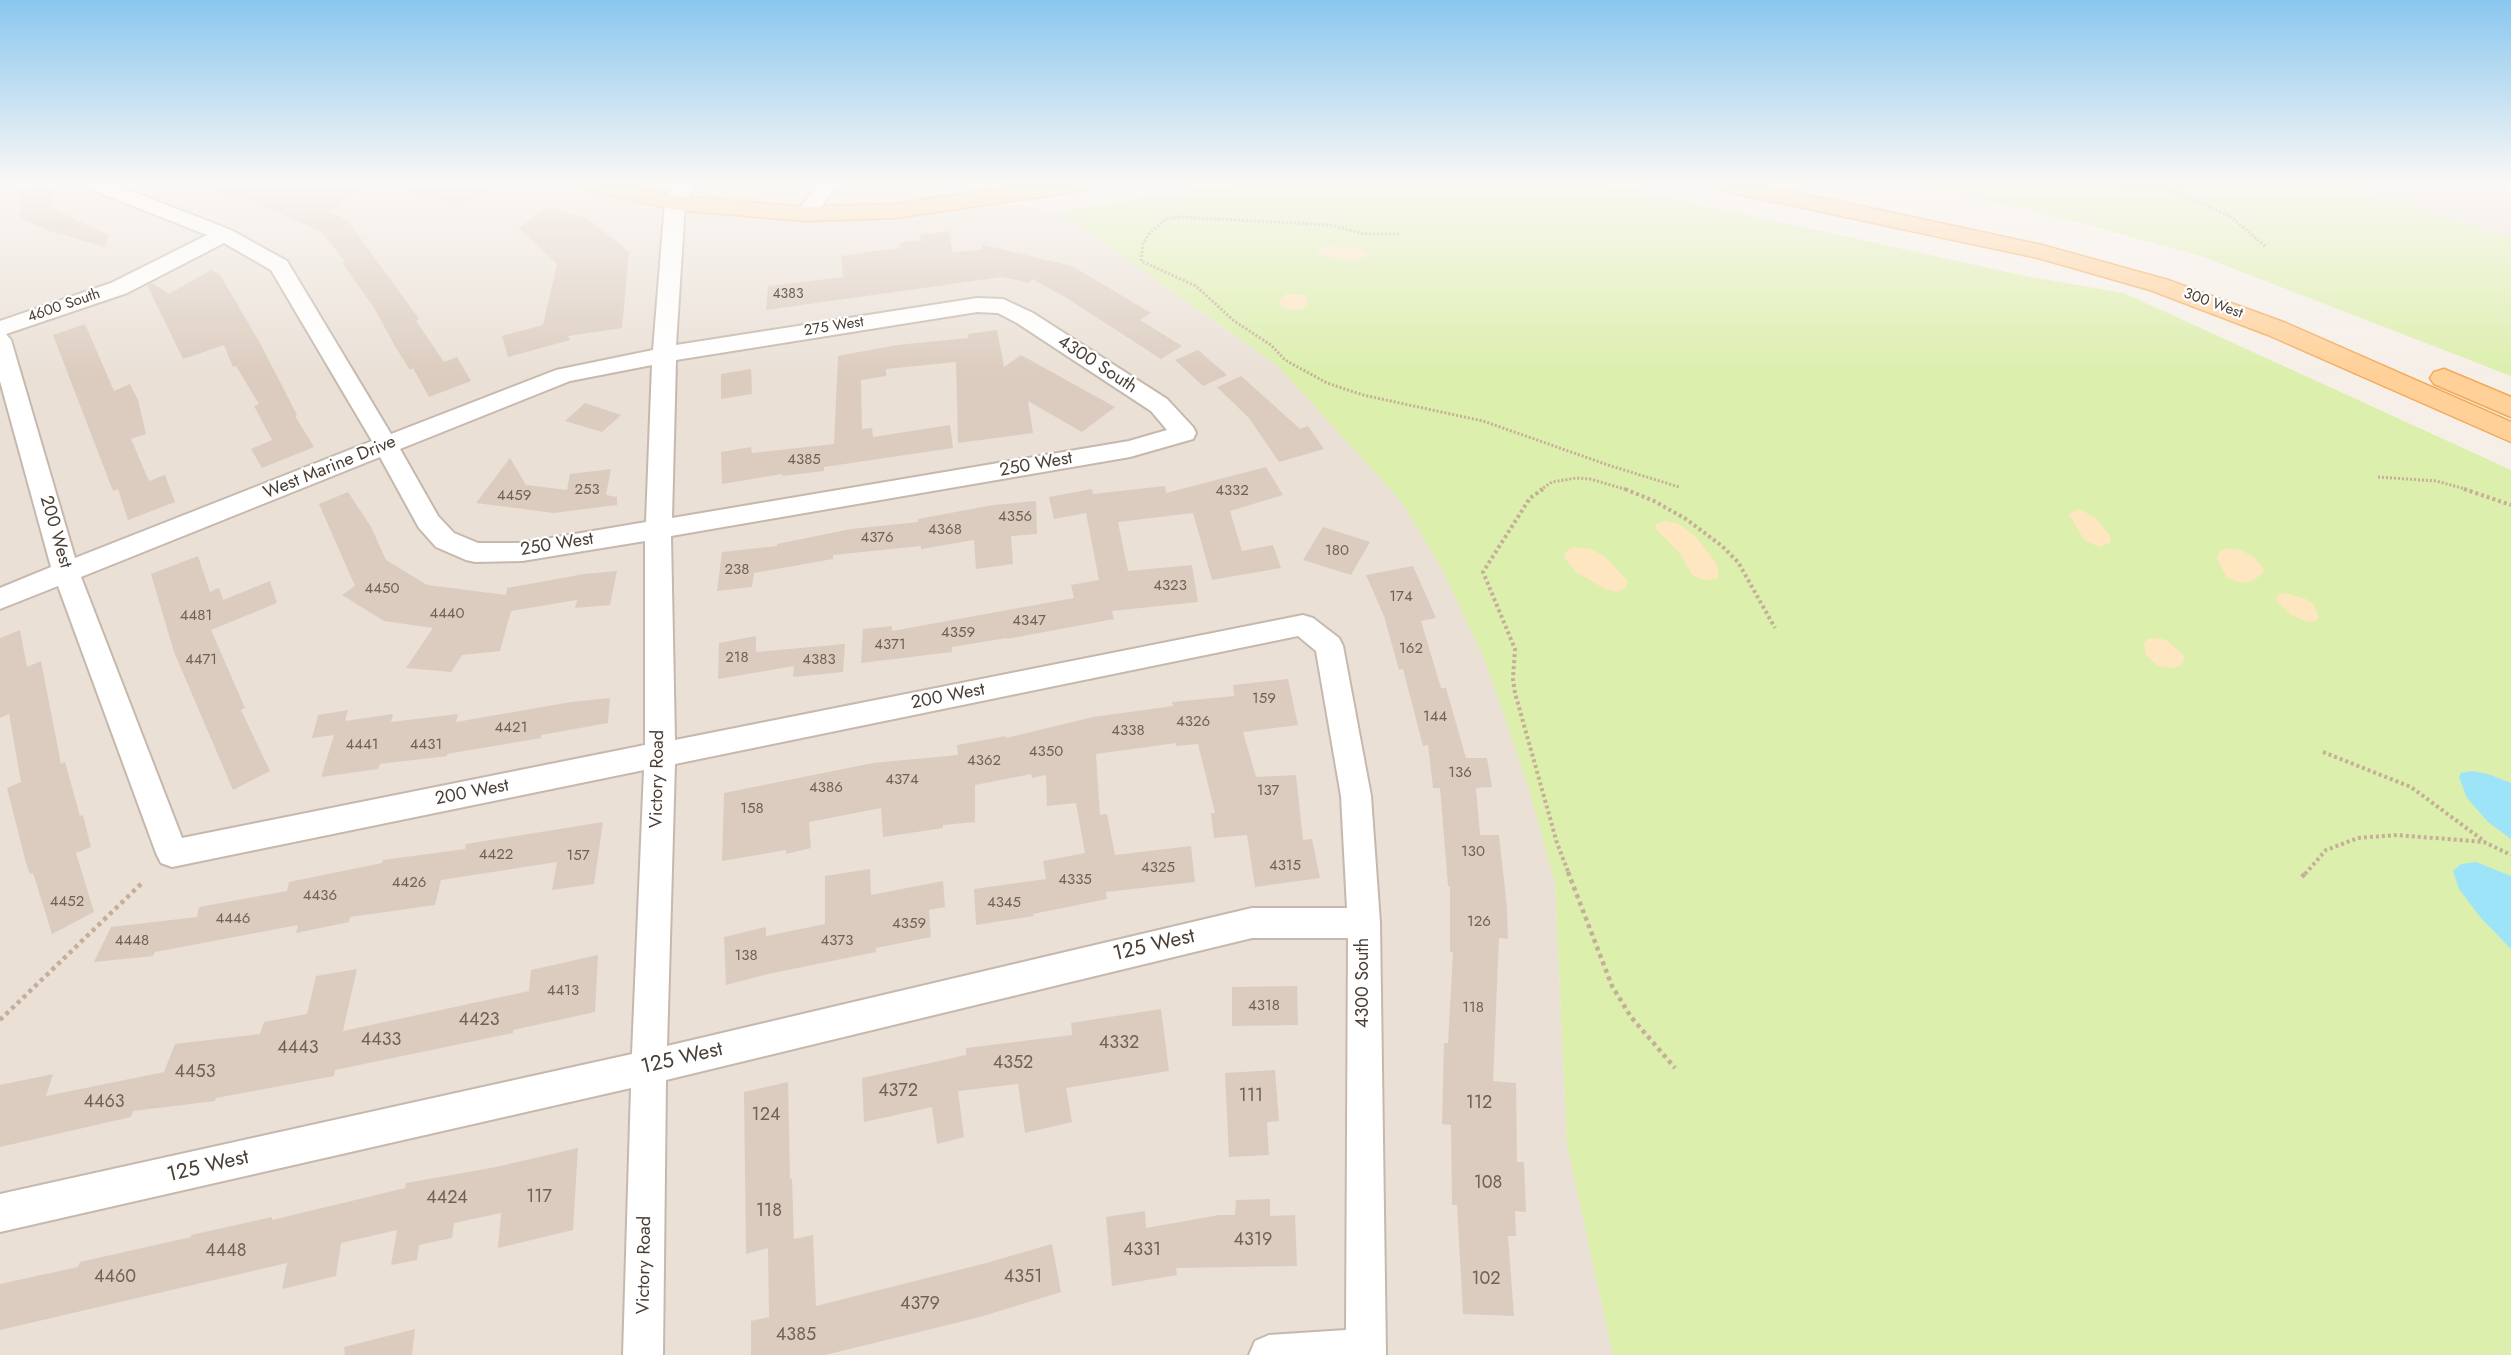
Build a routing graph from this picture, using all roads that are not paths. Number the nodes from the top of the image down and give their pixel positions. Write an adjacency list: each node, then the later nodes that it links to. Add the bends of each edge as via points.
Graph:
1 (198, 247): 7 (street, 4600 South, via 119,288)
2 (247, 247): 13 (street, 250 West, via 279,266)
3 (675, 247): 9 (street, Victory Road)
4 (2020, 247): 12 (main road, 300 West, via 2159,285 2277,329)
5 (2100, 247): 10 (main road, 300 West, via 2271,303)
6 (1003, 306): 9 (street, 275 West, via 977,305); 11 (street, 4300 South, via 1159,405)
7 (0, 329)
8 (0, 340): 15 (street, 200 West)
9 (665, 355): 13 (street, West Marine Drive, via 564,375); 14 (street, Victory Road)
10 (2511, 408)
11 (1185, 433): 14 (street, 250 West, via 1130,449)
12 (2511, 433)
13 (386, 445): 14 (street, 250 West, via 428,522 445,540 475,553 522,552); 15 (street, West Marine Drive)
14 (660, 528): 18 (street, Victory Road)
15 (66, 572): 16 (street, West Marine Drive); 18 (street, 200 West, via 172,853)
16 (0, 599)
17 (1303, 625): 18 (street, 200 West); 19 (street, 4300 South, via 1329,646 1356,796)
18 (660, 755): 20 (street, Victory Road)
19 (1364, 923): 20 (street, 125 West, via 1252,923); 22 (street, 4300 South)
20 (649, 1067): 21 (street, 125 West); 23 (street, Victory Road)
21 (0, 1214)
22 (1365, 1352): 24 (street)
23 (643, 1355)
24 (1269, 1355)

